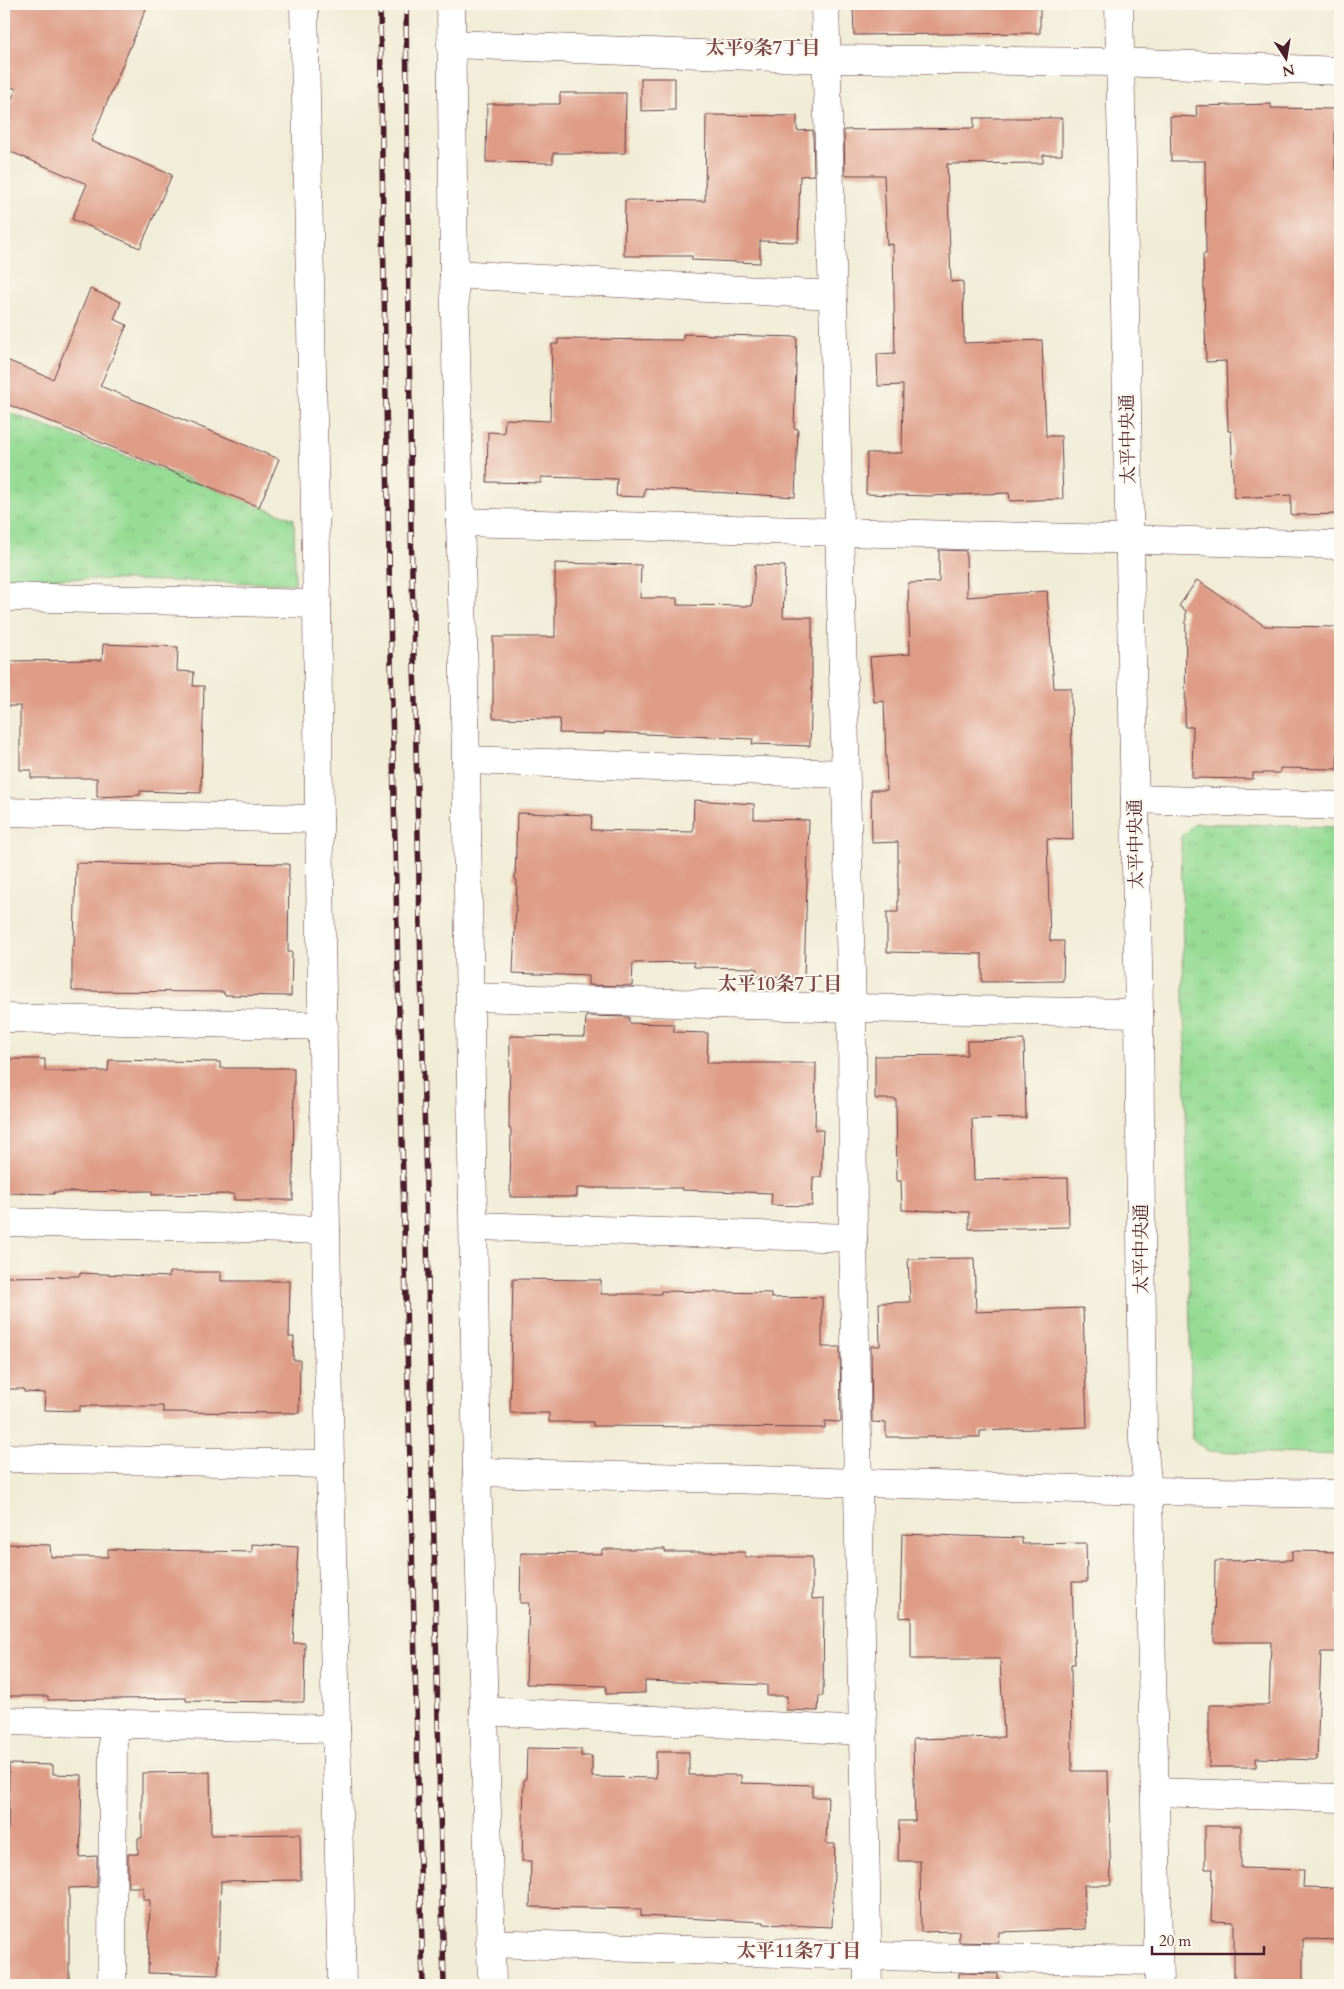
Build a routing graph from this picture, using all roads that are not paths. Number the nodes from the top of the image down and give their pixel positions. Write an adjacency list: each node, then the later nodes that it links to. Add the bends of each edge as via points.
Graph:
1 (304, 4): 16 (street)
2 (451, 4): 5 (street)
3 (825, 4): 6 (street)
4 (1119, 4): 7 (street, 太平中央通)
5 (451, 44): 6 (street); 9 (street)
6 (827, 59): 7 (street); 10 (street)
7 (1120, 62): 8 (street); 13 (street, 太平中央通)
8 (1340, 71)
9 (454, 274): 10 (street); 11 (street)
10 (832, 295): 12 (street)
11 (460, 522): 12 (street); 17 (street)
12 (839, 532): 13 (street); 18 (street)
13 (1131, 539): 14 (street); 19 (street, 太平中央通)
14 (1340, 545)
15 (4, 597): 16 (street)
16 (317, 604): 22 (street)
17 (466, 760): 18 (street); 23 (street)
18 (846, 774): 24 (street)
19 (1135, 799): 20 (street); 25 (street, 太平中央通)
20 (1340, 806)
21 (4, 812): 22 (street)
22 (319, 819): 27 (street)
23 (470, 996): 24 (street); 29 (street)
24 (852, 1008): 25 (street); 31 (street)
25 (1139, 1013): 36 (street, 太平中央通, via 1143,1440)
26 (4, 1018): 27 (street)
27 (324, 1026): 30 (street)
28 (4, 1222): 30 (street)
29 (474, 1226): 31 (street); 34 (street)
30 (326, 1230): 33 (street)
31 (853, 1238): 35 (street)
32 (4, 1458): 33 (street)
33 (330, 1464): 41 (street)
34 (478, 1472): 35 (street); 38 (street)
35 (858, 1482): 36 (street); 42 (street)
36 (1148, 1491): 37 (street); 43 (street, 太平中央通)
37 (1340, 1494)
38 (484, 1711): 42 (street); 45 (street)
39 (4, 1721): 40 (street)
40 (113, 1724): 41 (street); 48 (street)
41 (336, 1729): 49 (street)
42 (863, 1732): 46 (street)
43 (1155, 1792): 44 (street); 47 (street, 太平中央通)
44 (1340, 1798)
45 (490, 1943): 46 (street); 50 (street)
46 (867, 1956): 47 (street); 51 (street)
47 (1158, 1973)
48 (112, 1985)
49 (342, 1985)
50 (492, 1985)
51 (868, 1985)

